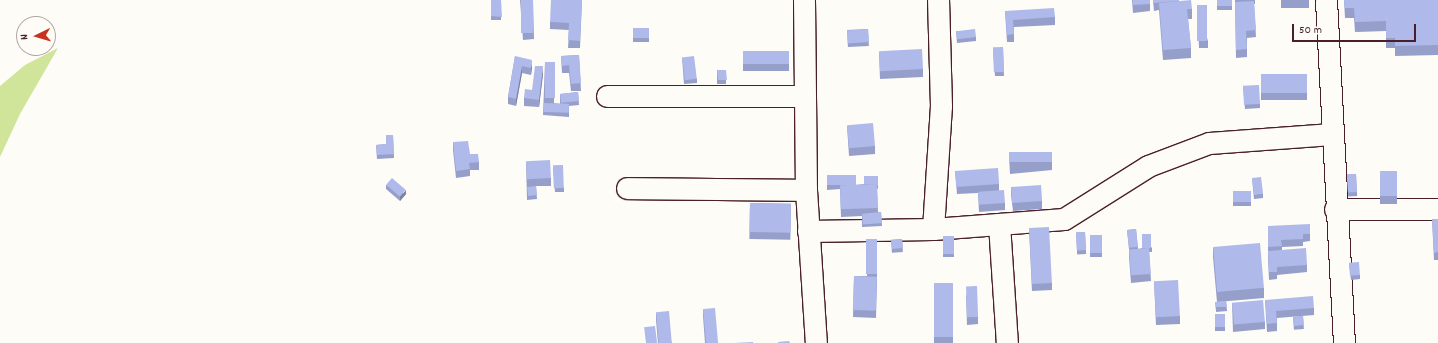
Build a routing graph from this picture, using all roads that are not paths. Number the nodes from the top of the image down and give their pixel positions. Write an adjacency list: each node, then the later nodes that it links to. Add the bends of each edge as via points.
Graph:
1 (804, 0): 5 (street)
2 (938, 0): 12 (street, via 941,106)
3 (1326, 0): 6 (street)
4 (607, 96): 5 (street)
5 (804, 96): 8 (street)
6 (1332, 134): 9 (street); 11 (street, via 1209,143 1148,166 1064,219)
7 (627, 188): 8 (street)
8 (806, 190): 13 (street)
9 (1335, 209): 10 (street); 16 (street)
10 (1438, 209)
11 (999, 224): 12 (street); 15 (street)
12 (933, 229): 13 (street)
13 (808, 231): 14 (street)
14 (816, 343)
15 (1007, 343)
16 (1344, 343)

